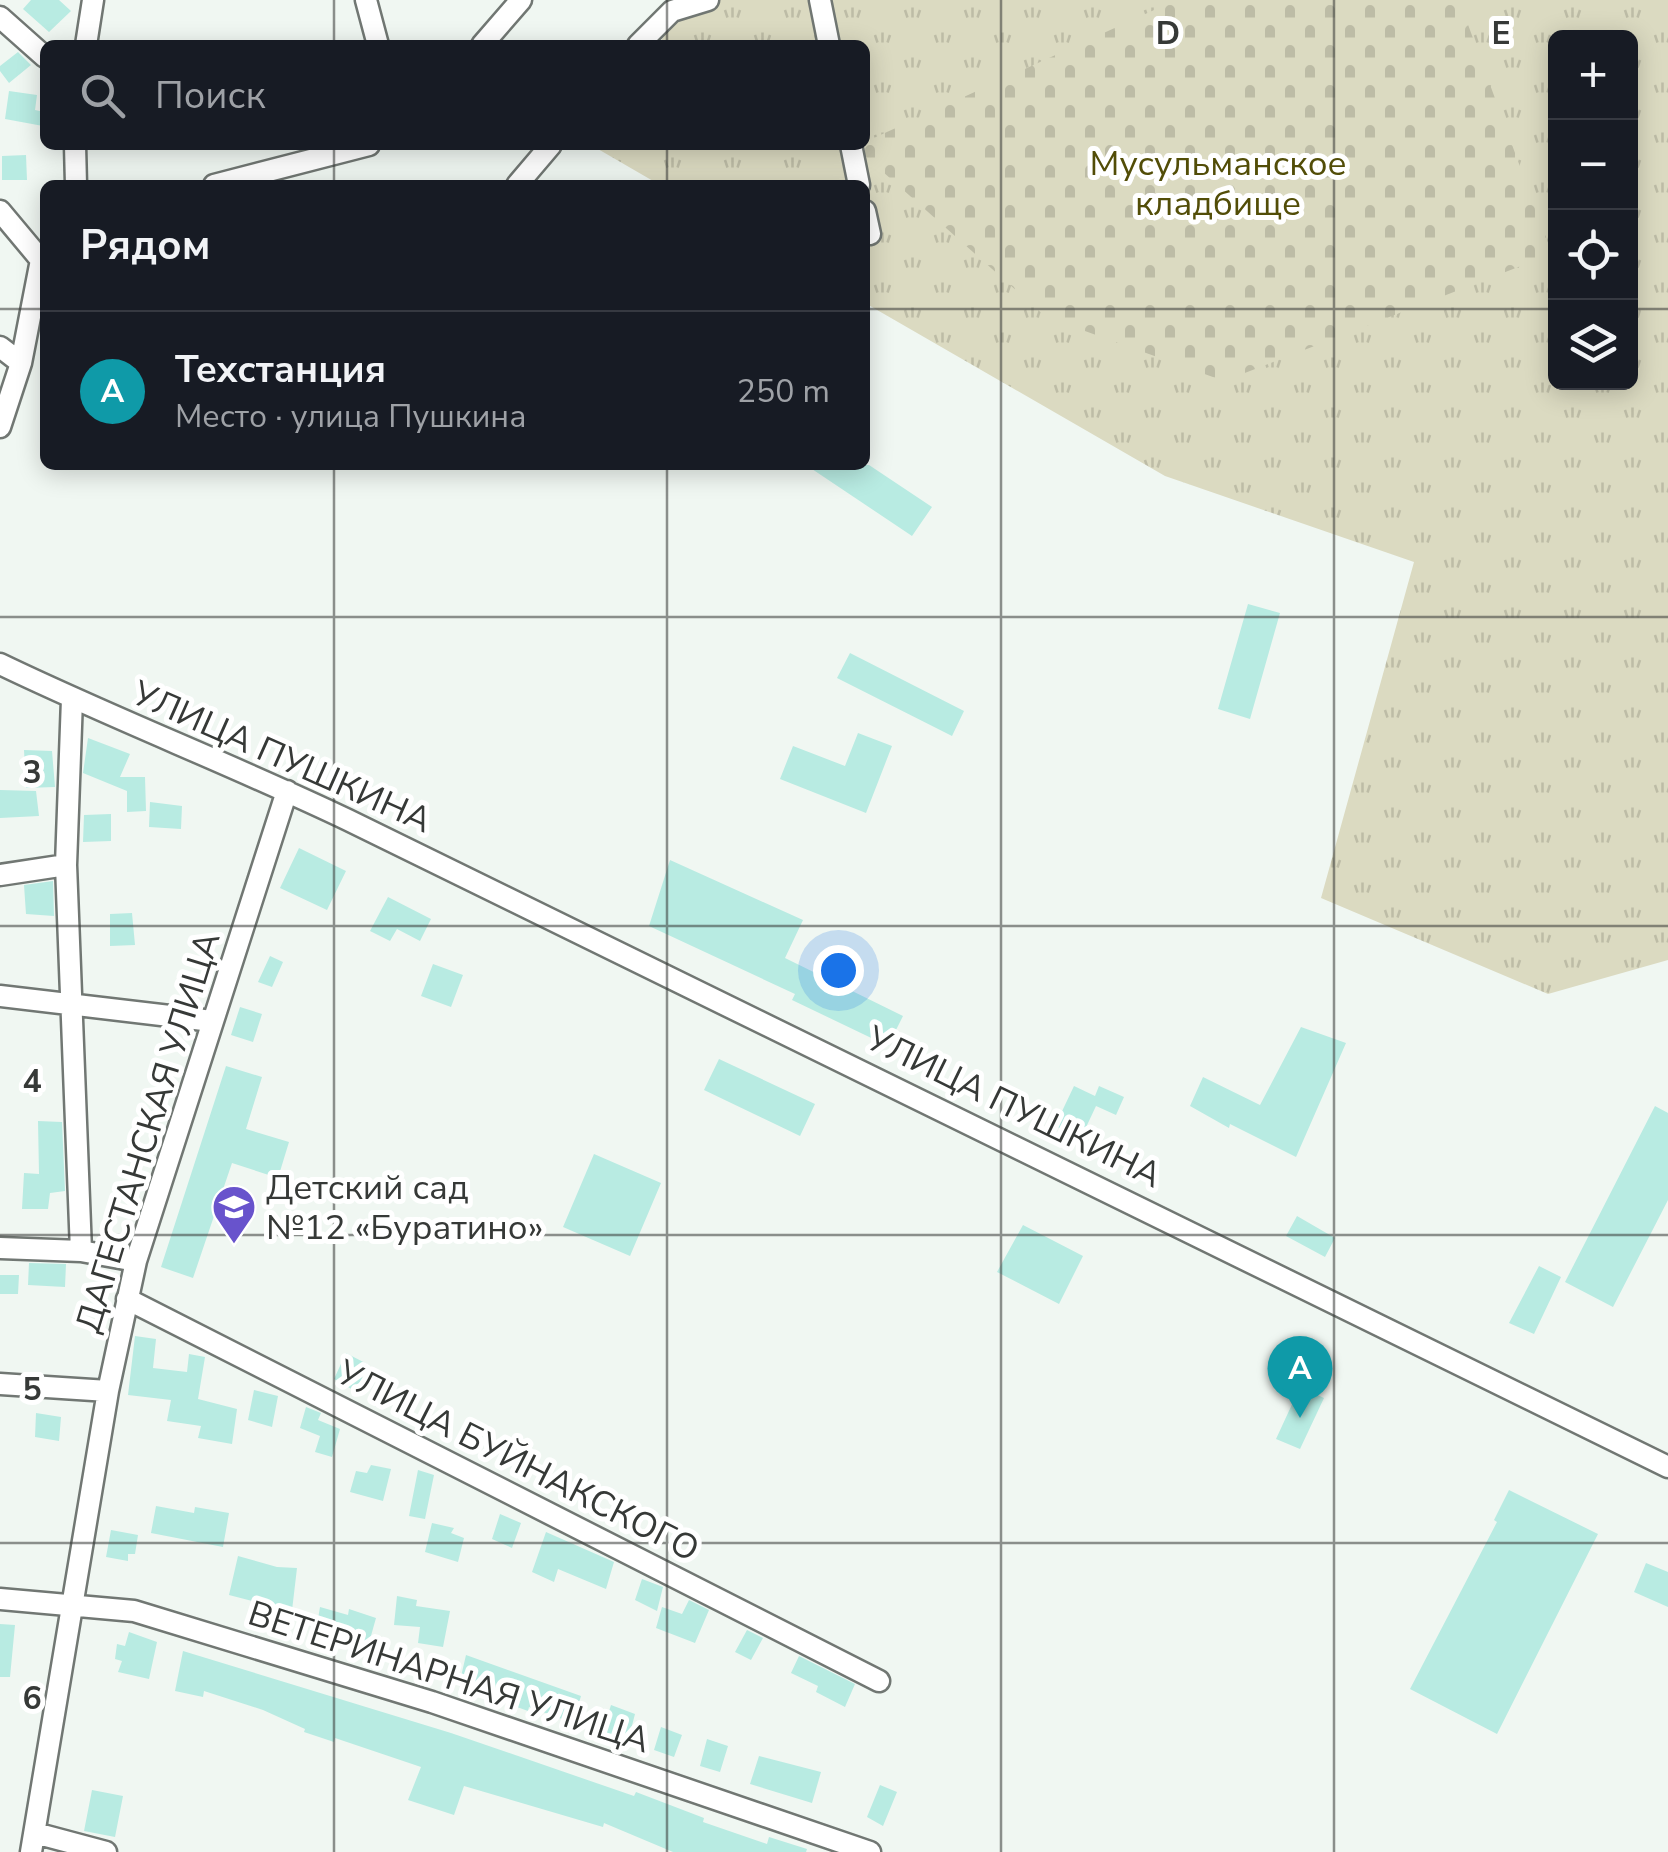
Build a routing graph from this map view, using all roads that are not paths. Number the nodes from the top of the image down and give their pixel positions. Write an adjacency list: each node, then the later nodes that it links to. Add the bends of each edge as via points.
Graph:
1 (93, 0): 7 (street)
2 (366, 0): 8 (street)
3 (521, 0): 9 (street)
4 (708, 0): 10 (street, via 672,11)
5 (820, 0): 11 (street)
6 (0, 17): 12 (street)
7 (87, 40)
8 (377, 40)
9 (486, 40)
10 (642, 40)
11 (828, 40)
12 (40, 52)
13 (76, 150): 17 (street)
14 (350, 150): 18 (street)
15 (547, 150): 19 (street)
16 (852, 150): 20 (street)
17 (76, 180)
18 (233, 180)
19 (520, 180)
20 (858, 180)
21 (0, 212): 22 (street)
22 (40, 254)
23 (40, 271): 25 (street)
24 (0, 347): 25 (street)
25 (20, 363): 26 (street)
26 (0, 427)
27 (0, 664): 28 (street, УЛИЦА ПУШКИНА)
28 (72, 698): 29 (street, УЛИЦА ПУШКИНА); 30 (street, ДАГЕСТАНСКАЯ УЛИЦА)
29 (286, 791): 34 (street, ДАГЕСТАНСКАЯ УЛИЦА); 41 (street, УЛИЦА ПУШКИНА)
30 (66, 865): 31 (street); 33 (street, ДАГЕСТАНСКАЯ УЛИЦА)
31 (0, 875)
32 (0, 996): 33 (street)
33 (70, 1002): 34 (street); 36 (street, ДАГЕСТАНСКАЯ УЛИЦА)
34 (212, 1020): 37 (street, ДАГЕСТАНСКАЯ УЛИЦА)
35 (0, 1248): 36 (street)
36 (81, 1251): 37 (street)
37 (136, 1261): 38 (street, ДАГЕСТАНСКАЯ УЛИЦА)
38 (127, 1299): 40 (street, ДАГЕСТАНСКАЯ УЛИЦА); 44 (street, УЛИЦА БУЙНАКСКОГО)
39 (0, 1384): 40 (street)
40 (108, 1390): 43 (street, ДАГЕСТАНСКАЯ УЛИЦА)
41 (1668, 1467)
42 (0, 1599): 43 (street, ВЕТЕРИНАРНАЯ УЛИЦА)
43 (73, 1604): 45 (street, ДАГЕСТАНСКАЯ УЛИЦА); 47 (street, ВЕТЕРИНАРНАЯ УЛИЦА, via 134,1611 432,1702)
44 (879, 1681)
45 (33, 1842): 46 (street)
46 (106, 1852)
47 (870, 1852)

